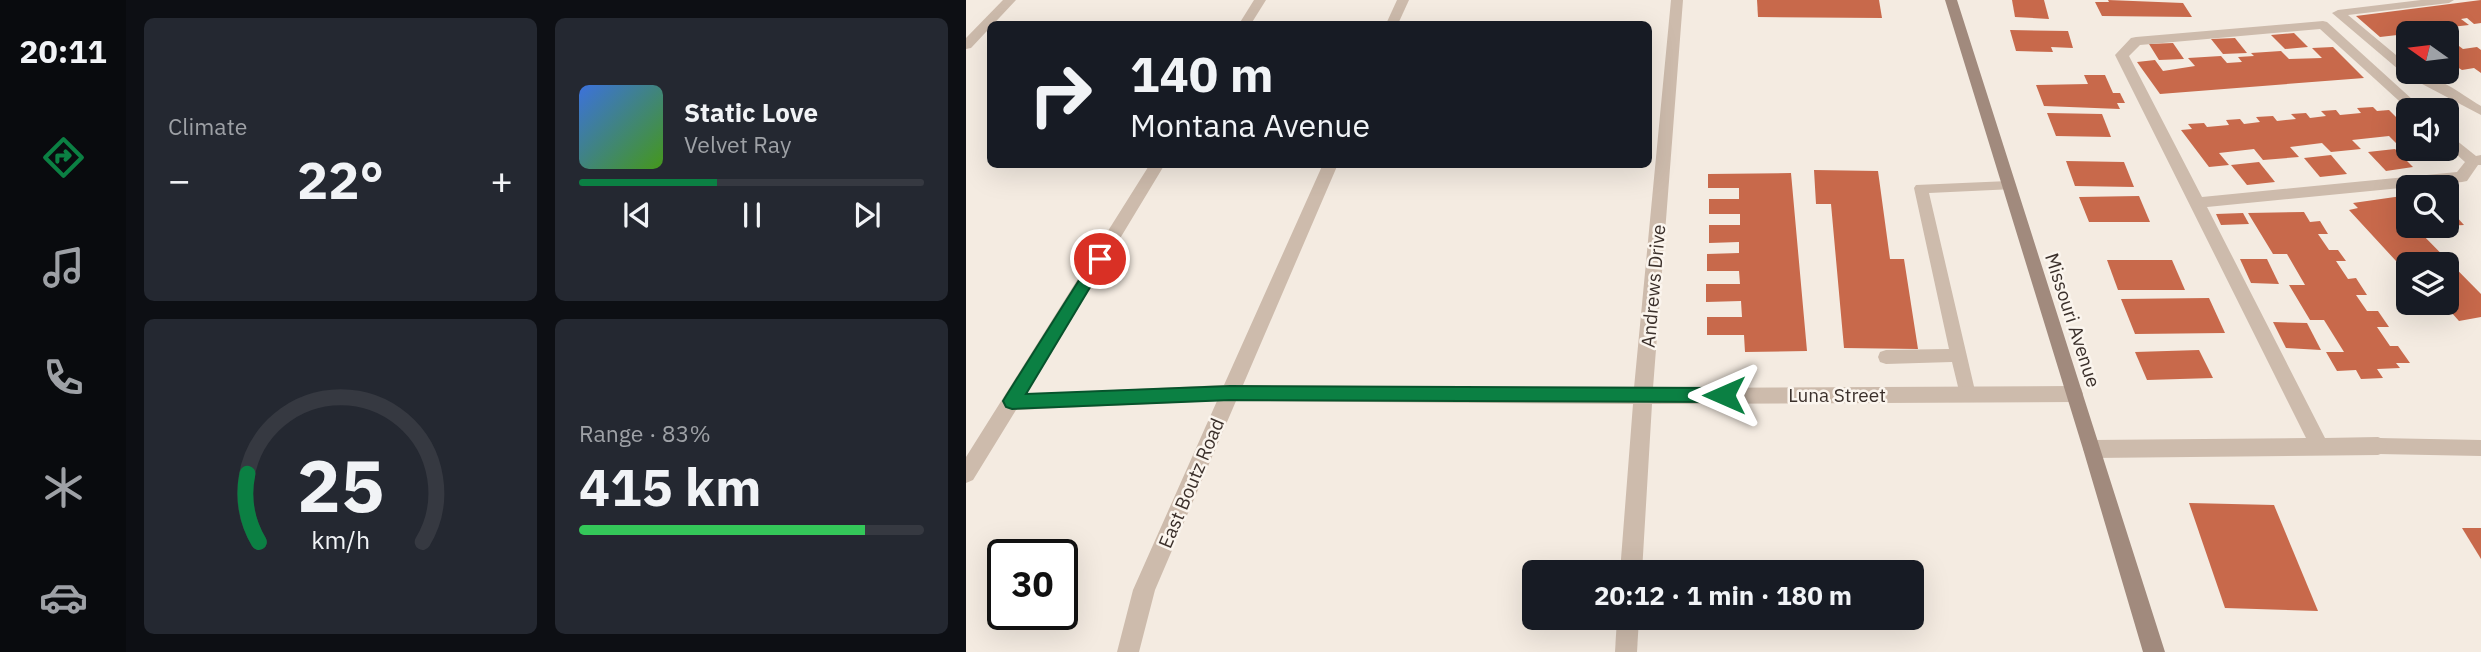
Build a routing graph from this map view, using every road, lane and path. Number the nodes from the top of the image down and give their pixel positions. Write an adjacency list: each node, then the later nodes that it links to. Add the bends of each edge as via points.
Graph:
1 (1010, 0): 7 (street)
2 (1260, 0): 8 (street)
3 (1403, 0): 9 (street)
4 (1677, 0): 27 (street, Andrews Drive)
5 (1951, 0): 20 (main road, Missouri Avenue)
6 (2449, 0): 12 (lane, via 2339,13)
7 (989, 21)
8 (1247, 21)
9 (1393, 21)
10 (987, 24): 11 (street)
11 (966, 45)
12 (2396, 60)
13 (2437, 84): 15 (lane)
14 (2404, 98): 21 (street, via 2323,24 2136,41 2122,55)
15 (2481, 111)
16 (2459, 147): 17 (street)
17 (2477, 160): 21 (street, via 2462,177)
18 (1156, 168): 28 (street)
19 (1329, 168): 24 (street, East Boutz Road)
20 (2009, 186): 22 (lane, via 1921,188); 26 (main road, Missouri Avenue)
21 (2197, 203): 29 (street)
22 (1959, 355): 23 (lane); 25 (lane)
23 (1886, 357)
24 (1230, 393): 27 (street, Luna Street); 28 (street, Luna Street); 36 (street, East Boutz Road, via 1144,590)
25 (1968, 394): 26 (street, Luna Street); 27 (street, Luna Street)
26 (2074, 394): 32 (main road, Missouri Avenue)
27 (1643, 396): 34 (street, Andrews Drive)
28 (1012, 401): 33 (street)
29 (2319, 445): 30 (street); 32 (street)
30 (2378, 446): 31 (lane)
31 (2481, 448)
32 (2093, 449): 38 (main road, Missouri Avenue)
33 (966, 474)
34 (1632, 560)
35 (1627, 630): 37 (street)
36 (1128, 652)
37 (1626, 652)
38 (2154, 652)

